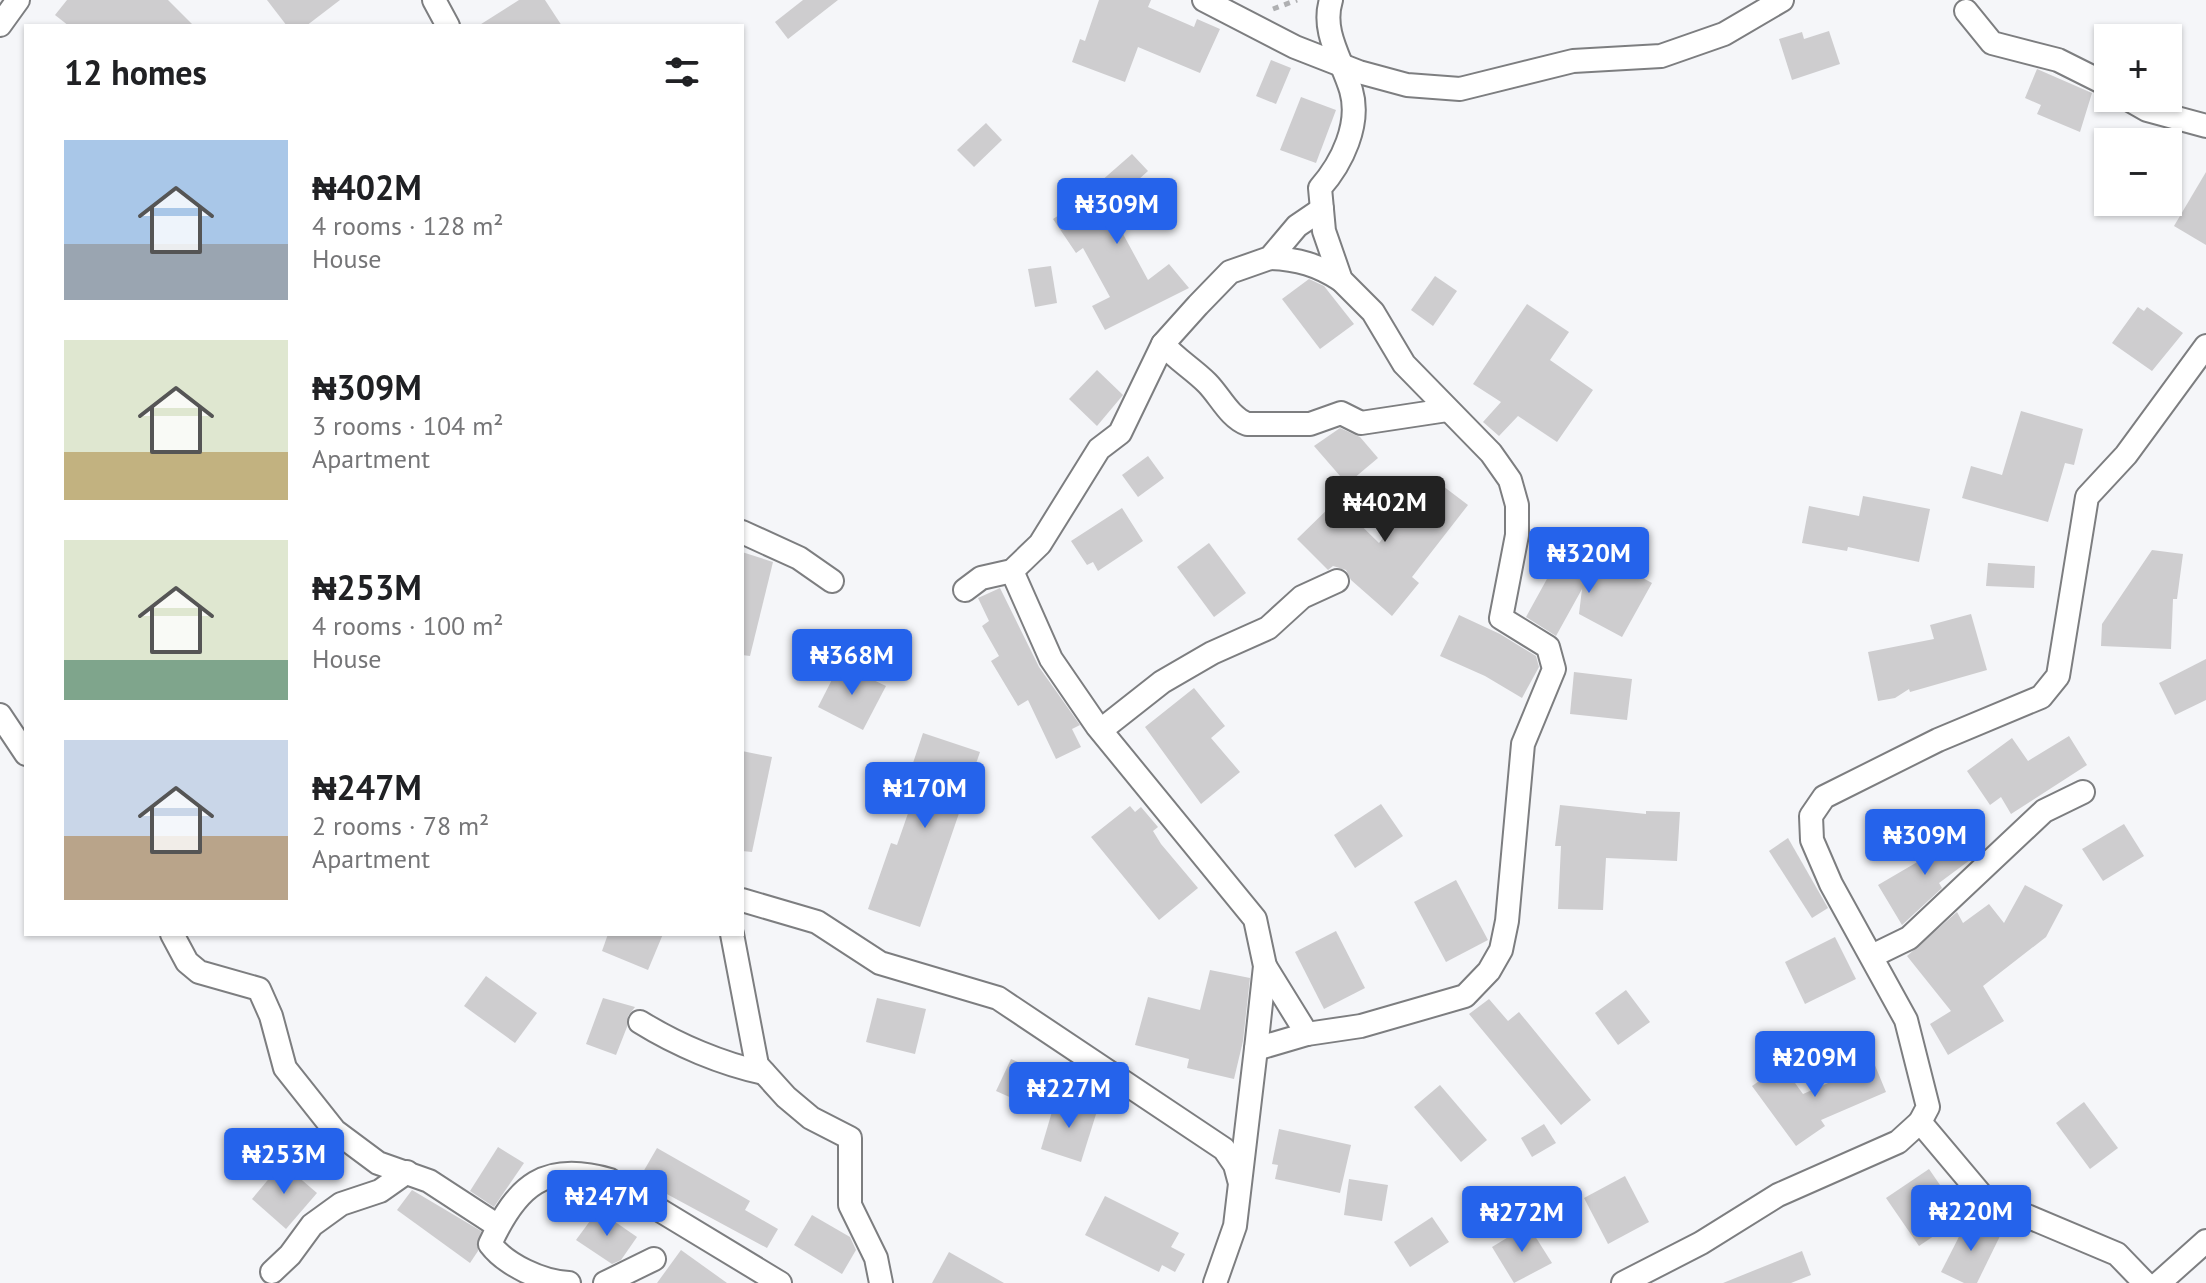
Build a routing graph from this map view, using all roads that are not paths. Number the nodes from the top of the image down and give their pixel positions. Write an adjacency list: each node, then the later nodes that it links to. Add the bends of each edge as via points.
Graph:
1 (18, 0): 8 (street)
2 (434, 0): 7 (street)
3 (1204, 0): 9 (street)
4 (1331, 0): 9 (street, via 1329,36)
5 (1782, 0): 9 (street, via 1724,34 1661,56 1573,61 1460,89 1407,85)
6 (1966, 11): 10 (street, via 1992,43 2058,60)
7 (447, 24)
8 (0, 25)
9 (1341, 65): 13 (street, via 1352,93 1349,141 1320,188)
10 (2094, 78)
11 (2154, 112): 12 (street)
12 (2206, 126)
13 (1322, 209): 14 (street, via 1297,226); 15 (street)
14 (1270, 258): 15 (street, via 1296,259); 16 (street, via 1230,272)
15 (1341, 280): 18 (street, via 1373,312 1404,364)
16 (1163, 344): 18 (street, via 1203,379 1238,421 1247,424 1310,424 1341,413 1361,423); 20 (street, via 1120,433 1099,449 1059,518)
17 (2206, 346): 31 (street, via 2126,455 2087,497 2058,676 2041,697 1938,740 1824,797 1811,816 1812,840 1831,884)
18 (1447, 410): 34 (street, via 1510,480 1517,535 1501,618 1548,647 1554,669 1523,744 1501,950 1465,996 1361,1026)
19 (744, 533): 21 (street, via 799,558)
20 (1012, 571): 23 (street, via 981,578); 25 (street, via 1051,659)
21 (832, 581)
22 (1337, 581): 25 (street, via 1302,597 1268,628 1162,682)
23 (965, 590)
24 (0, 715): 26 (street)
25 (1101, 730): 32 (street, via 1255,919)
26 (24, 751)
27 (2083, 792): 31 (street, via 2044,811 1909,938)
28 (744, 901): 39 (street, via 817,922 880,963 998,998 1215,1142 1235,1165)
29 (173, 936): 38 (street, via 199,972 259,989 294,1084 335,1131 378,1163)
30 (732, 936): 36 (street, via 757,1065)
31 (1872, 956): 37 (street, via 1906,1020 1928,1107)
32 (1265, 966): 34 (street); 35 (street)
33 (640, 1022): 36 (street)
34 (1307, 1034): 35 (street)
35 (1256, 1049): 39 (street)
36 (764, 1073): 47 (street, via 811,1118 850,1138 850,1205 876,1258)
37 (1920, 1122): 49 (street, via 1898,1142 1778,1195); 50 (street, via 1984,1198 2117,1254)
38 (407, 1172): 40 (street); 43 (street, via 380,1191 341,1204 312,1225)
39 (1240, 1181): 48 (street, via 1235,1226)
40 (498, 1226): 44 (street, via 490,1244 495,1251 551,1282); 46 (street, via 539,1178 557,1172 586,1173 610,1180)
41 (2206, 1241): 51 (street)
42 (654, 1259): 45 (street)
43 (272, 1272)
44 (569, 1283)
45 (605, 1283)
46 (780, 1283)
47 (881, 1283)
48 (1215, 1283)
49 (1623, 1283)
50 (2145, 1283)
51 (2159, 1283)

